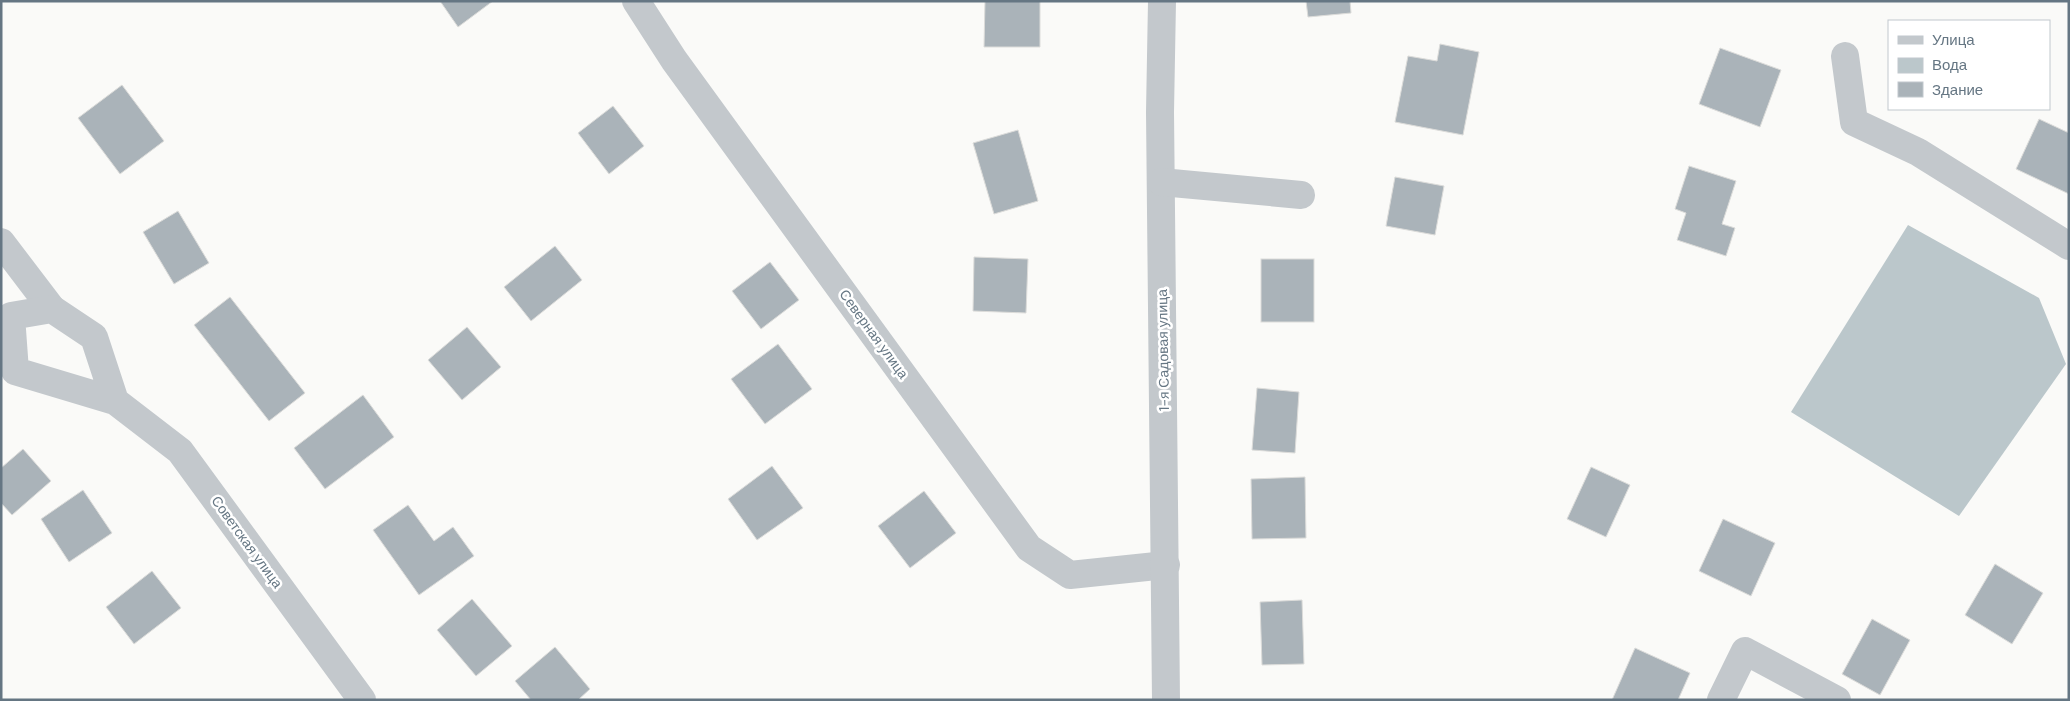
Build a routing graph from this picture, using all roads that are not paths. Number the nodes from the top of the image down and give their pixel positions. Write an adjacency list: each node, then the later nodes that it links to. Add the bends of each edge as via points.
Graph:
1 (636, 1): 11 (street, Северная улица, via 680,68 1029,548 1070,575)
2 (1162, 1): 4 (street, 1-я Садовая улица)
3 (1845, 56): 7 (street, via 1854,122 1918,152)
4 (1161, 182): 5 (street); 11 (street, 1-я Садовая улица)
5 (1301, 195)
6 (1, 242): 8 (street)
7 (2069, 246)
8 (52, 309): 9 (street, Советская улица, via 12,316); 10 (street, via 94,337)
9 (8, 375): 10 (street, Советская улица)
10 (115, 401): 12 (street, Советская улица, via 180,451)
11 (1166, 565): 13 (street, 1-я Садовая улица)
12 (362, 700)
13 (1166, 700)
14 (1721, 700): 15 (street, via 1745,651)
15 (1837, 700)

